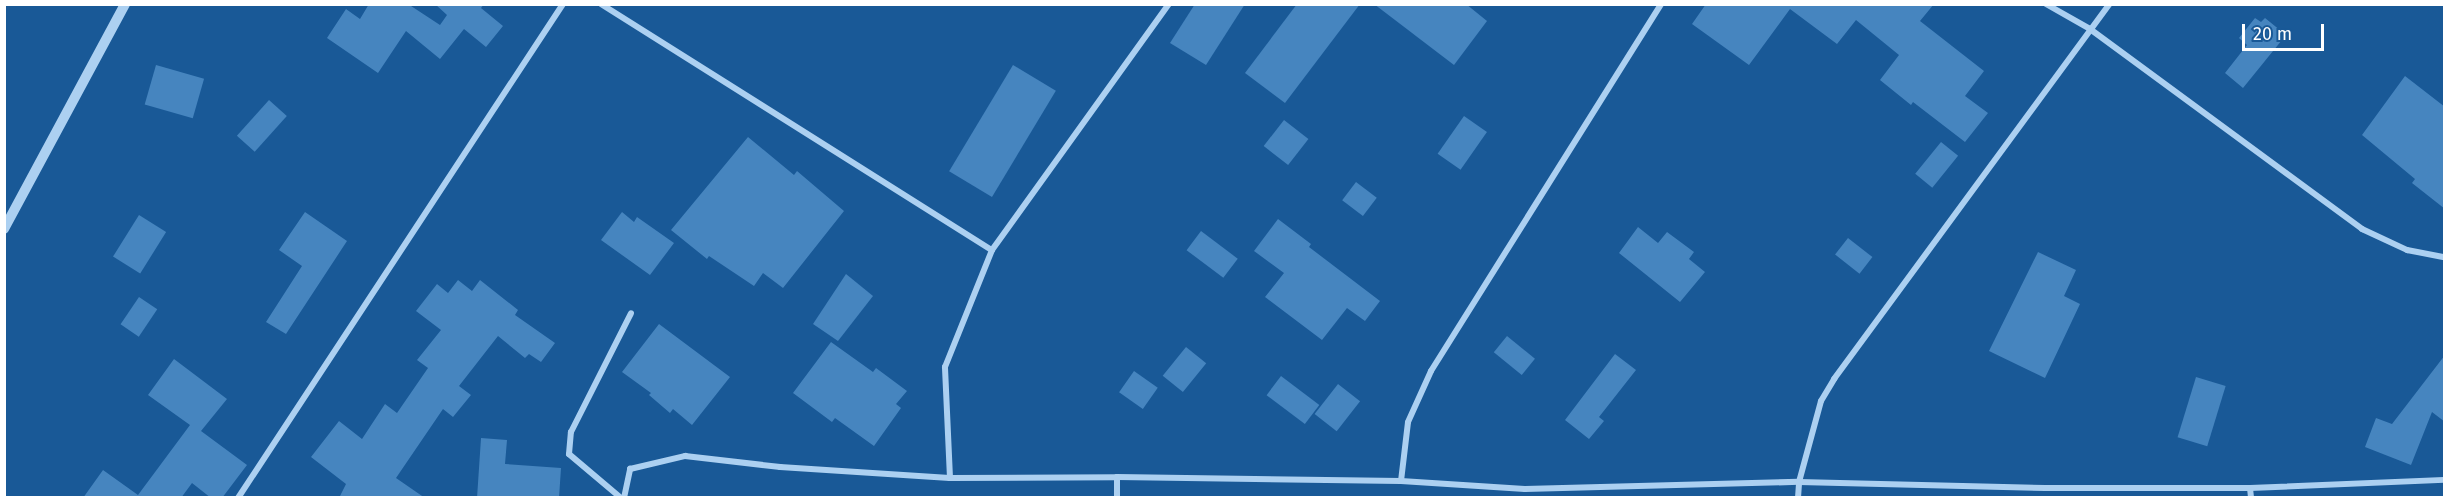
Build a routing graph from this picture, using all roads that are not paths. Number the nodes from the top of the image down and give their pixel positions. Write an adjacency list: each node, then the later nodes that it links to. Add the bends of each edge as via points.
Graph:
1 (125, 4): 9 (street)
2 (563, 4): 19 (street)
3 (601, 4): 10 (street)
4 (1170, 4): 10 (street)
5 (1661, 4): 16 (street, via 1431,371 1408,422)
6 (2046, 4): 8 (street)
7 (2109, 4): 8 (street)
8 (2090, 29): 11 (street, via 2362,230 2407,250); 17 (street, via 1834,378 1821,401)
9 (4, 229)
10 (992, 250): 14 (street, via 945,367)
11 (2445, 257)
12 (631, 313): 20 (street, via 571,432 569,454)
13 (1117, 477): 14 (street); 16 (street); 21 (street)
14 (950, 478): 20 (street, via 780,467 686,456 630,469)
15 (2445, 480): 18 (street)
16 (1401, 481): 17 (street, via 1525,489)
17 (1799, 482): 18 (street); 22 (street)
18 (2250, 488): 23 (street)
19 (238, 498)
20 (623, 498)
21 (1117, 498)
22 (1798, 498)
23 (2251, 498)

